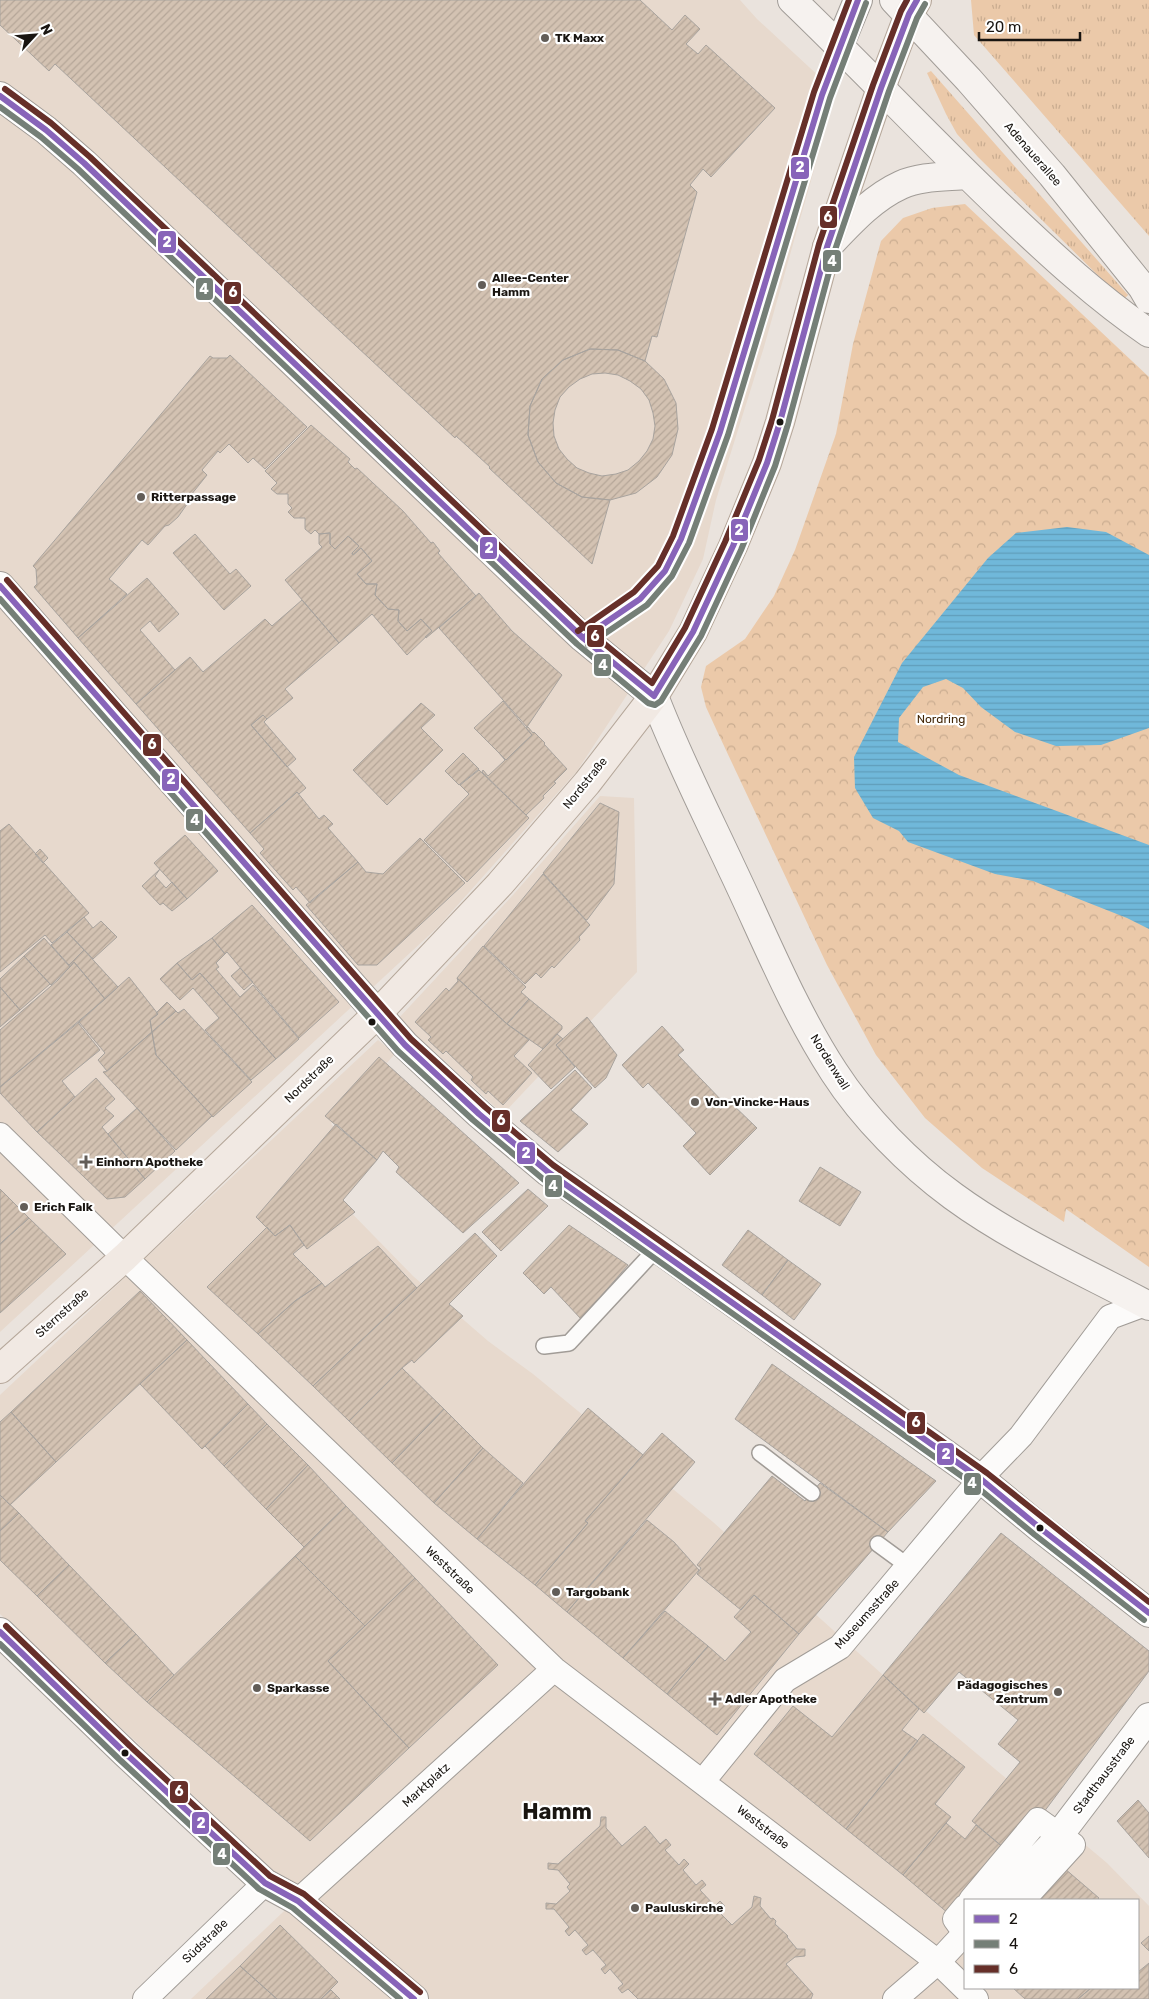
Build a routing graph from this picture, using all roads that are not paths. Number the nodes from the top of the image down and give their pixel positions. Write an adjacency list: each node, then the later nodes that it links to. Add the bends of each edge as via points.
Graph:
1 (792, 0): 4 (main road)
2 (858, 0): 4 (main road)
3 (907, 5): 5 (main road, Nordstraße); 9 (main road, Adenauerallee, via 1052,175)
4 (839, 46): 5 (main road); 12 (lane, via 720,432 682,539 665,571 640,599)
5 (881, 88): 7 (main road); 8 (main road, Nordstraße)
6 (0, 96): 12 (street, via 84,163)
7 (967, 175): 8 (main road, via 903,184 861,212); 10 (main road, via 1060,262 1116,310)
8 (827, 247): 13 (main road, Nordstraße, via 766,463 733,546 693,632)
9 (1149, 299)
10 (1149, 333)
11 (0, 586): 14 (street)
12 (583, 638): 13 (street)
13 (654, 696): 14 (main road, Nordstraße, via 586,784 512,870); 18 (main road, Nordenwall, via 794,1002 834,1072 867,1116 952,1196 1014,1234)
14 (377, 1014): 16 (street, via 405,1045 479,1114 548,1172); 17 (main road, Nordstraße)
15 (0, 1135): 17 (street, Weststraße)
16 (657, 1248): 19 (lane, via 569,1343); 22 (street)
17 (125, 1257): 20 (main road, Sternstraße); 28 (street, Weststraße)
18 (1147, 1305): 22 (street, Museumsstraße, via 1110,1316 1022,1436)
19 (544, 1346)
20 (0, 1369)
21 (760, 1454): 23 (lane)
22 (982, 1480): 25 (street, Museumsstraße); 26 (street)
23 (812, 1493)
24 (878, 1544): 25 (lane)
25 (908, 1566): 30 (street, Museumsstraße, via 840,1647 785,1680)
26 (1149, 1613)
27 (0, 1632): 32 (street)
28 (554, 1669): 30 (street, Weststraße); 36 (street, Marktplatz)
29 (1149, 1717): 31 (street, Stadthausstraße)
30 (703, 1781): 40 (street, Weststraße)
31 (1060, 1834): 33 (street, via 1038,1820); 34 (street, Stadthausstraße); 35 (street, via 1073,1846)
32 (265, 1883): 36 (street); 43 (street, Südstraße)
33 (972, 1899)
34 (997, 1899)
35 (1024, 1899)
36 (298, 1901): 44 (street)
37 (964, 1908): 38 (street, via 955,1918)
38 (964, 1932)
39 (964, 1934): 40 (street)
40 (938, 1962): 41 (street, Weststraße); 45 (street)
41 (964, 1987)
42 (966, 1989): 46 (street, Weststraße)
43 (145, 1999)
44 (414, 1999)
45 (895, 1999)
46 (976, 1999)

